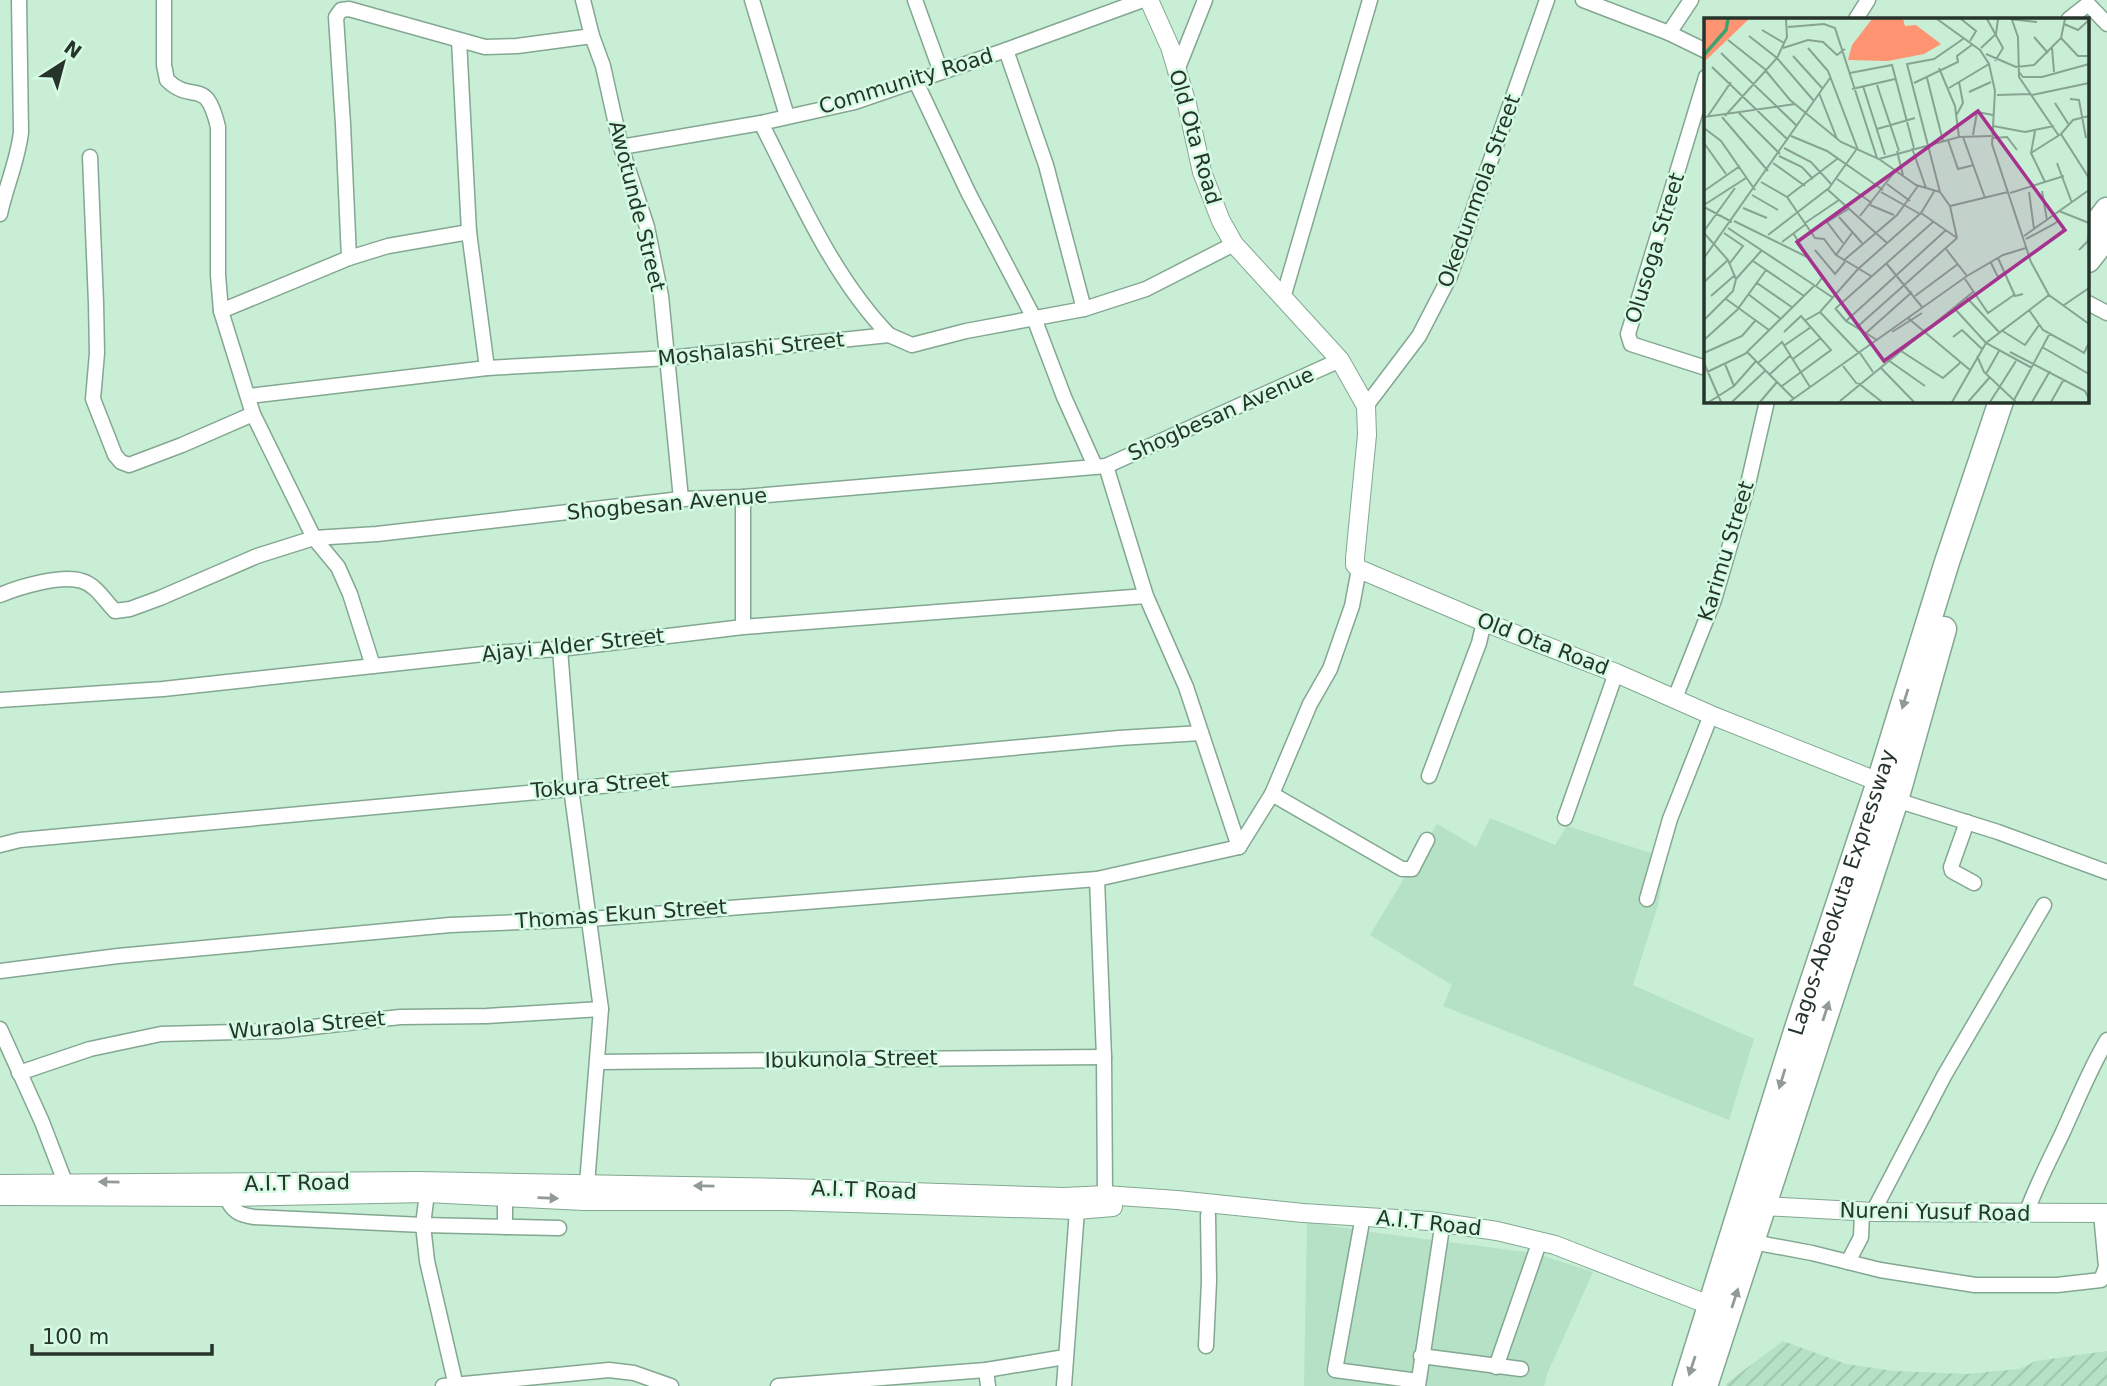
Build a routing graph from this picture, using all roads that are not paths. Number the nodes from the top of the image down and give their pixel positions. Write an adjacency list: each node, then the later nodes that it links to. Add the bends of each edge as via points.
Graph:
1 (19, 0): 31 (street, via 21,132 19,153)
2 (164, 0): 43 (street, via 167,80 174,87 207,97 218,127)
3 (583, 0): 19 (street, Awotunde Street)
4 (752, 0): 27 (street)
5 (915, 0): 23 (street)
6 (1143, 0): 21 (street, Community Road)
7 (1149, 0): 24 (street, Old Ota Road)
8 (1205, 0): 24 (street)
9 (1370, 0): 40 (street)
10 (1547, 0): 55 (street, Okedunmola Street, via 1450,276 1419,336)
11 (1583, 0): 18 (street)
12 (1691, 0): 18 (street)
13 (1868, 0): 15 (street)
14 (2090, 2): 16 (street); 17 (street)
15 (1857, 18)
16 (2070, 18)
17 (2107, 24)
18 (1670, 33): 22 (street)
19 (592, 36): 20 (street, via 500,47); 29 (street, Awotunde Street)
20 (459, 40): 34 (street); 39 (street, via 349,9 336,17)
21 (1006, 50): 23 (street, Community Road); 42 (street, via 1046,165)
22 (1704, 50)
23 (941, 72): 25 (street, Community Road)
24 (1176, 73): 37 (street, Old Ota Road, via 1208,192)
25 (916, 82): 27 (street, Community Road, via 855,102); 45 (street)
26 (1704, 84): 49 (street, Olusoga Street, via 1629,334 1632,344)
27 (787, 116): 28 (street, Community Road)
28 (761, 123): 29 (street, Community Road); 46 (street, via 822,242 870,315)
29 (621, 147): 47 (street, Awotunde Street, via 647,227)
30 (90, 157): 56 (street, via 95,244 93,399 115,455 129,465)
31 (3, 181): 33 (street)
32 (2107, 209): 35 (highway)
33 (0, 214)
34 (469, 232): 39 (street); 50 (street)
35 (2090, 232)
36 (2107, 236): 38 (highway)
37 (1234, 244): 40 (street, Old Ota Road); 42 (street, Moshalashi Street, via 1146,289)
38 (2090, 257)
39 (349, 258): 43 (street)
40 (1283, 298): 48 (street, Old Ota Road)
41 (2090, 304): 44 (street)
42 (1084, 309): 45 (street, Moshalashi Street)
43 (221, 311): 51 (street)
44 (2107, 313)
45 (1034, 317): 46 (street, Moshalashi Street, via 912,345); 57 (street, via 1064,397)
46 (889, 335): 47 (street, Moshalashi Street)
47 (668, 358): 50 (street, Moshalashi Street); 59 (street, Awotunde Street)
48 (1340, 360): 55 (street, Old Ota Road); 57 (street, Shogbesan Avenue)
49 (1704, 367)
50 (487, 368): 51 (street, Moshalashi Street)
51 (249, 396): 56 (street)
52 (1767, 402): 69 (street, Karimu Street, via 1714,600)
53 (2001, 402): 75 (highway, Lagos-Abeokuta Expressway, one-way to 75, via 1947,562)
54 (2014, 402): 75 (highway, Lagos-Abeokuta Expressway)
55 (1366, 405): 61 (street, via 1355,565)
56 (253, 414): 60 (street)
57 (1100, 466): 58 (street, Shogbesan Avenue); 63 (street)
58 (743, 497): 59 (street, Shogbesan Avenue); 65 (street)
59 (681, 499): 60 (street, Shogbesan Avenue)
60 (313, 538): 62 (street, Shogbesan Avenue, via 130,609 115,611 95,588 82,581 58,579); 67 (street, via 338,567)
61 (1359, 569): 64 (street, Old Ota Road); 76 (street, via 1352,606 1330,669)
62 (0, 595)
63 (1146, 596): 65 (street, Ajayi Alder Street); 72 (street)
64 (1484, 622): 68 (street, Old Ota Road); 73 (street)
65 (743, 627): 66 (street, Ajayi Alder Street)
66 (560, 649): 67 (street, Ajayi Alder Street); 74 (street)
67 (373, 666): 70 (street, Ajayi Alder Street, via 163,689)
68 (1616, 673): 69 (street, Old Ota Road); 77 (street)
69 (1675, 698): 71 (street, Old Ota Road)
70 (0, 699)
71 (1711, 715): 75 (street, Old Ota Road); 85 (street, via 1670,819)
72 (1201, 733): 74 (street, Tokura Street); 81 (street)
73 (1429, 776)
74 (571, 788): 80 (street, Tokura Street); 87 (street)
75 (1888, 791): 78 (street); 104 (highway, Lagos-Abeokuta Expressway, one-way to 75); 118 (highway, Lagos-Abeokuta Expressway, one-way to 118, via 1798,1026)
76 (1272, 794): 79 (street, via 1407,871); 81 (street)
77 (1565, 818)
78 (1967, 822): 82 (street); 84 (street, via 1951,867)
79 (1427, 840)
80 (0, 845)
81 (1239, 847): 83 (street, Thomas Ekun Street)
82 (2107, 872)
83 (1097, 878): 87 (street, Thomas Ekun Street); 92 (street)
84 (1974, 883)
85 (1647, 899)
86 (2044, 905): 106 (street)
87 (590, 919): 88 (street, Thomas Ekun Street, via 450,925); 89 (street)
88 (0, 971)
89 (601, 1009): 93 (street); 94 (street, Wuraola Street, via 400,1017 278,1031 160,1034 90,1049)
90 (0, 1028): 94 (street)
91 (2107, 1040): 108 (street)
92 (1104, 1057): 93 (street, Ibukunola Street); 99 (street)
93 (597, 1062): 97 (street)
94 (19, 1073): 95 (street)
95 (65, 1182): 96 (street, A.I.T Road); 97 (street, A.I.T Road, one-way to 95)
96 (0, 1184)
97 (587, 1184): 99 (street, A.I.T Road, one-way to 97)
98 (427, 1193): 101 (street, A.I.T Road); 102 (street, A.I.T Road); 110 (street)
99 (1105, 1195): 103 (street, A.I.T Road)
100 (0, 1196): 101 (street, A.I.T Road)
101 (226, 1197): 110 (street, via 243,1216)
102 (505, 1197): 105 (street, A.I.T Road, one-way to 105); 111 (street)
103 (1161, 1205): 105 (street, A.I.T Road); 109 (street, A.I.T Road); 118 (street, A.I.T Road, via 1429,1221 1497,1231 1555,1245)
104 (1764, 1206): 106 (street, Nureni Yusuf Road); 115 (highway, Lagos-Abeokuta Expressway)
105 (1077, 1210): 121 (street)
106 (1867, 1212): 108 (street, Nureni Yusuf Road); 117 (street)
107 (2104, 1213): 108 (street, Nureni Yusuf Road); 117 (street, via 2106,1267 2101,1280 2057,1285 1975,1284)
108 (2026, 1214)
109 (1208, 1215): 112 (street, A.I.T Road); 119 (street)
110 (424, 1225): 111 (street); 127 (street)
111 (505, 1227): 113 (street)
112 (1361, 1227): 114 (street, A.I.T Road); 125 (street, via 1335,1370)
113 (559, 1228)
114 (1441, 1234): 116 (street, A.I.T Road); 120 (street)
115 (1754, 1242): 117 (street); 133 (highway, Lagos-Abeokuta Expressway, one-way to 115)
116 (1537, 1250): 118 (street, A.I.T Road); 122 (street)
117 (1848, 1262)
118 (1710, 1310): 132 (highway, Lagos-Abeokuta Expressway, one-way to 132)
119 (1206, 1346)
120 (1421, 1356): 122 (street); 125 (street)
121 (1065, 1357): 124 (street); 131 (street)
122 (1496, 1367): 123 (street)
123 (1521, 1369)
124 (986, 1370): 126 (street); 130 (street)
125 (1418, 1384)
126 (834, 1385): 129 (street)
127 (452, 1386): 128 (street, via 609,1370)
128 (671, 1386)
129 (778, 1386)
130 (988, 1386)
131 (1064, 1386)
132 (1685, 1386)
133 (1706, 1386)

